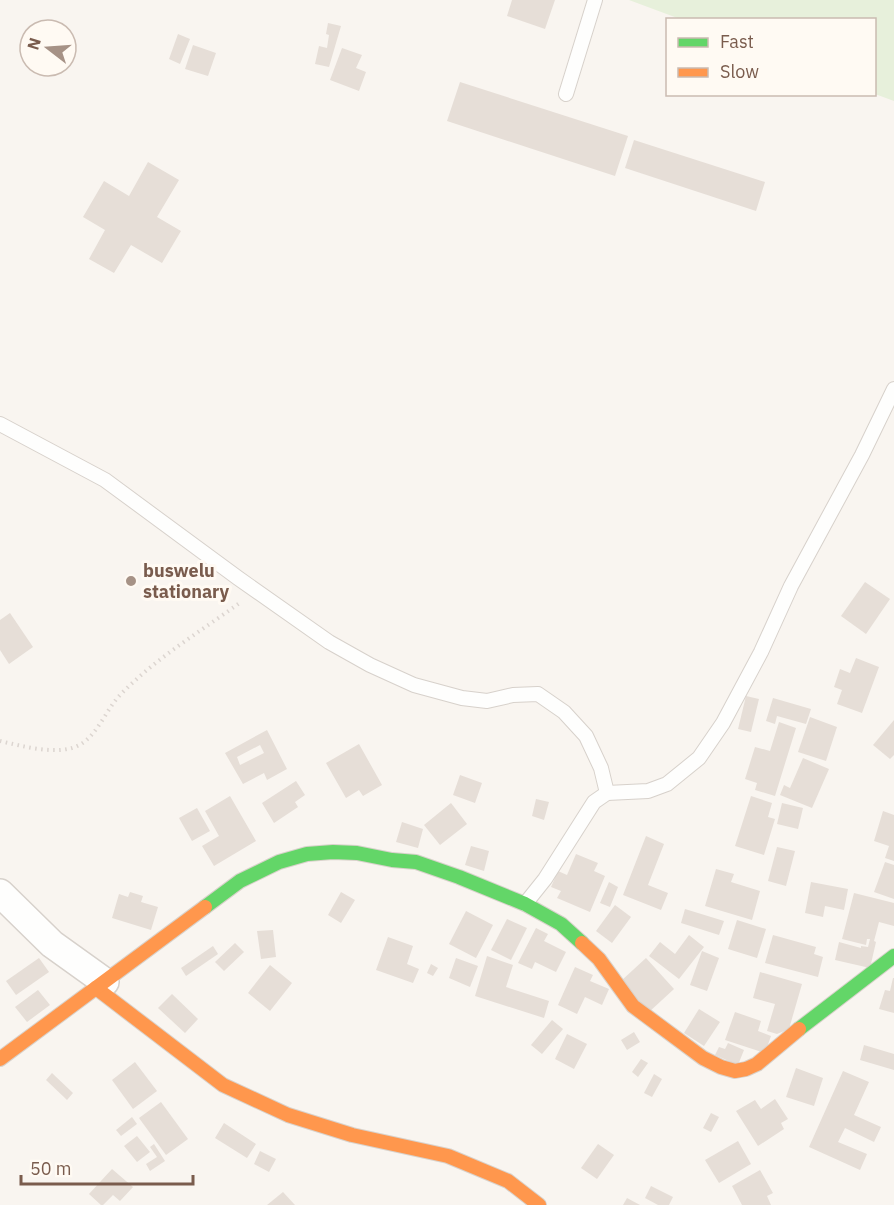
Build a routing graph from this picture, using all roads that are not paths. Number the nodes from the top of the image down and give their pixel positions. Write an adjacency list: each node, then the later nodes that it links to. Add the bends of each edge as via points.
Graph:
1 (595, 0): 2 (lane)
2 (566, 94)
3 (894, 389): 5 (lane, via 791,586 761,652 723,723 699,758 667,784 648,791)
4 (0, 424): 5 (lane, via 105,480 329,642 370,665 414,685 462,698 487,700 538,694 564,712 586,736 601,768)
5 (607, 793): 7 (lane, via 594,802)
6 (0, 893): 11 (street)
7 (525, 904): 10 (street, via 561,924 599,959 633,1006 703,1058 735,1071 757,1064); 11 (street, via 416,862 357,853 308,854 279,862 240,881)
8 (894, 937): 9 (street)
9 (894, 950)
10 (894, 956)
11 (101, 985): 12 (street); 13 (street, via 223,1085 288,1115 352,1135 448,1156 508,1181)
12 (0, 1059)
13 (539, 1205)

